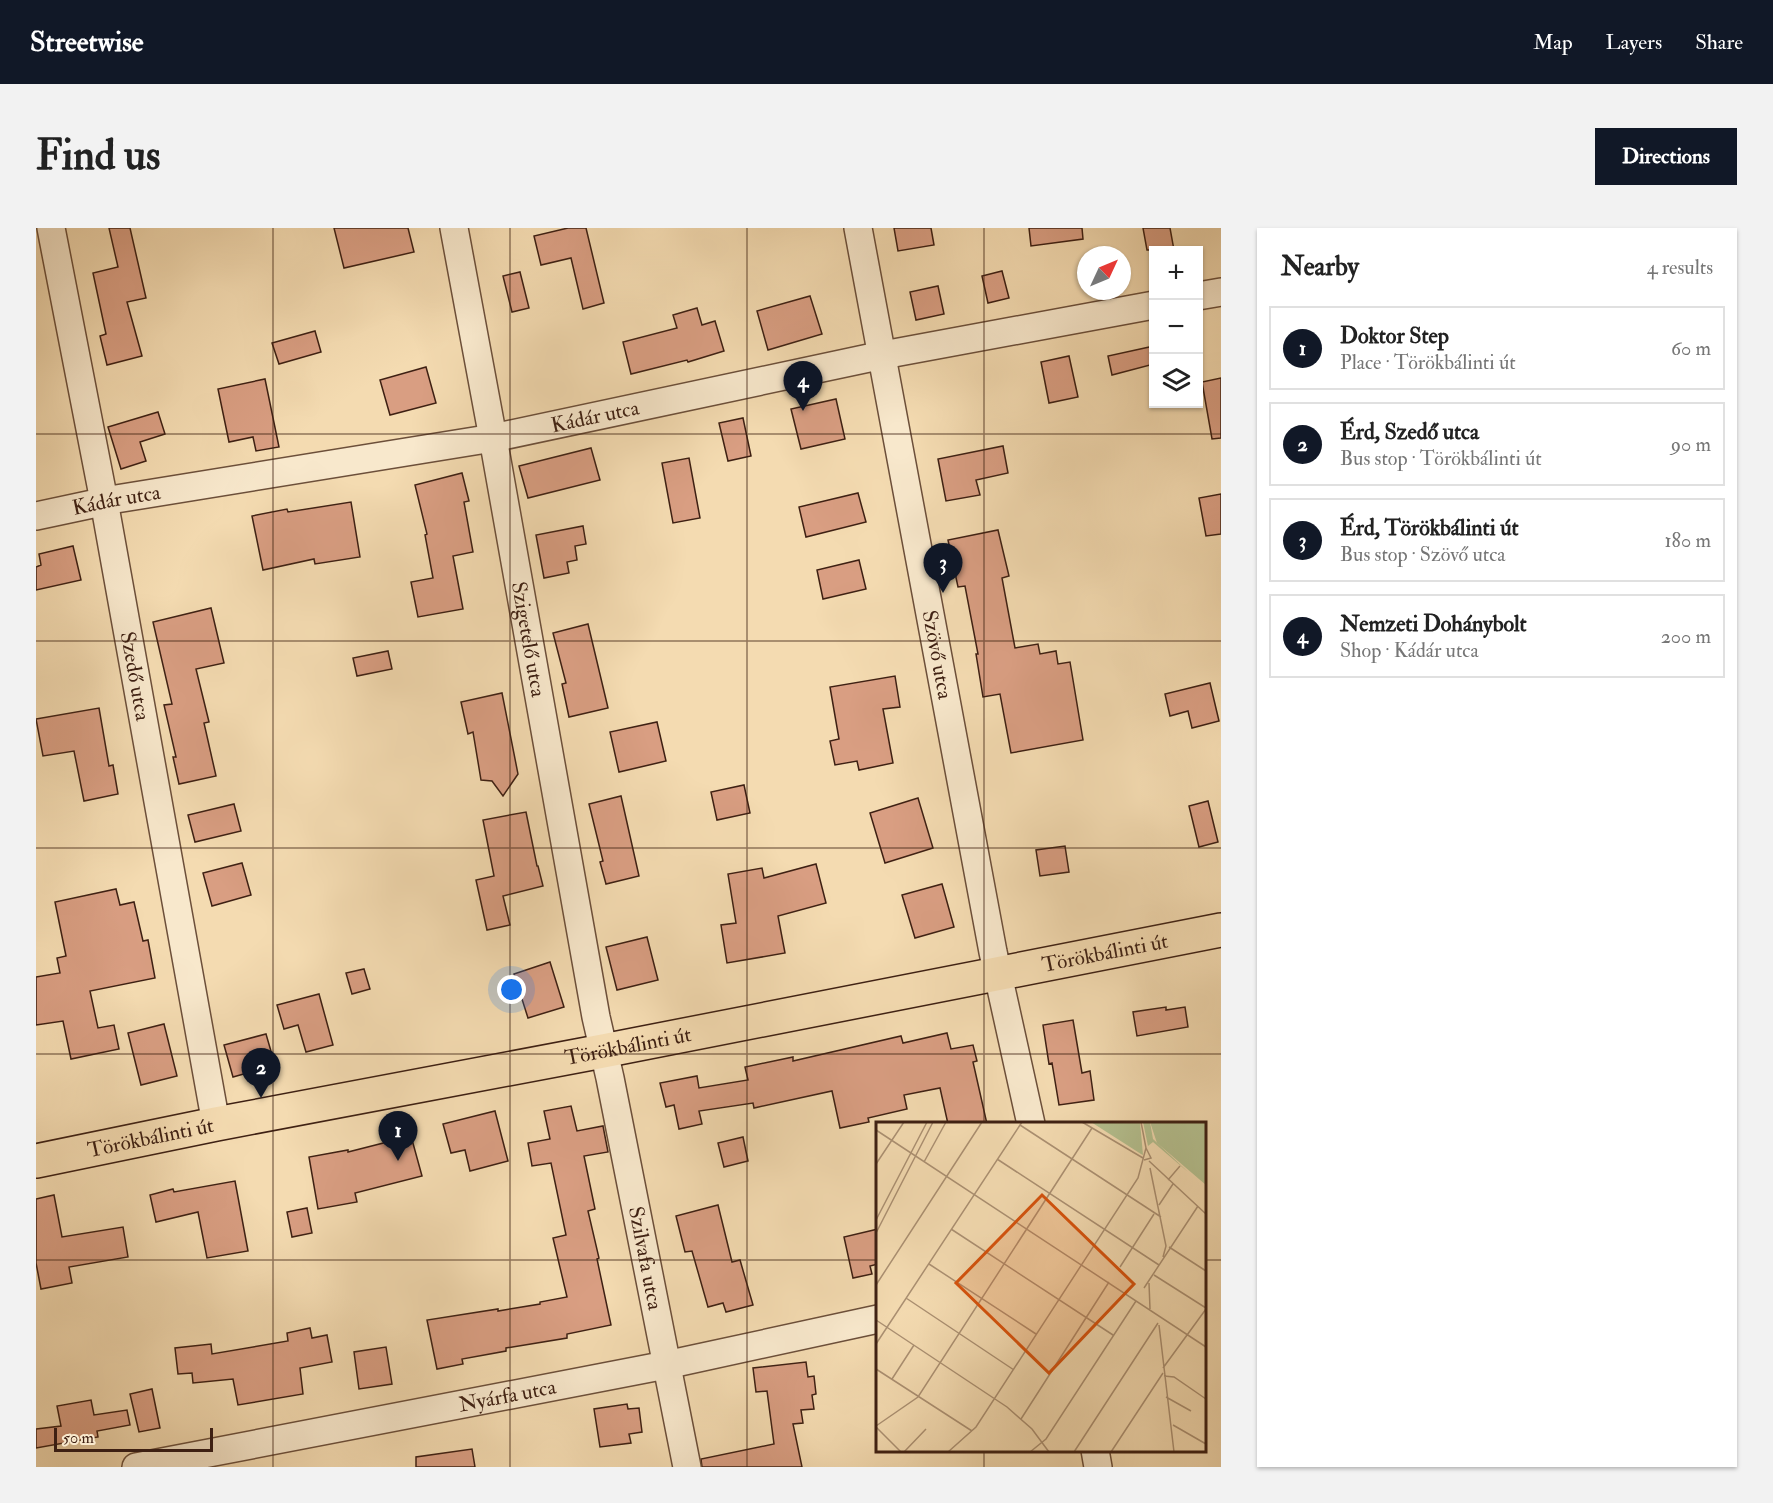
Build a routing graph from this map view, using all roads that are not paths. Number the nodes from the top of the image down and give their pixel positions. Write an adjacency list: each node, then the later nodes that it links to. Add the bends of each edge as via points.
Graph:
1 (51, 228): 9 (street, Szedő utca)
2 (454, 228): 8 (street, Szigetelő utca)
3 (858, 228): 7 (street, Szövő utca)
4 (1221, 292): 5 (street)
5 (1203, 295)
6 (1149, 306): 7 (street, Kádár utca)
7 (883, 355): 8 (street, Kádár utca); 12 (street, Szövő utca)
8 (493, 438): 9 (street, Kádár utca); 13 (street, Szigetelő utca)
9 (104, 501): 10 (street, Kádár utca); 15 (street, Szedő utca)
10 (36, 516)
11 (1221, 930): 12 (main road, Törökbálinti út)
12 (998, 974): 13 (main road, Törökbálinti út); 14 (street, Szövő utca)
13 (603, 1051): 15 (main road, Törökbálinti út); 18 (street, Szilvafa utca)
14 (1030, 1122)
15 (216, 1124): 16 (main road, Törökbálinti út)
16 (36, 1161)
17 (876, 1319): 18 (street, Nyárfa utca)
18 (666, 1365): 20 (street, Nyárfa utca); 21 (street, Szilvafa utca)
19 (1095, 1452): 22 (street)
20 (136, 1467)
21 (687, 1467)
22 (1098, 1467)

